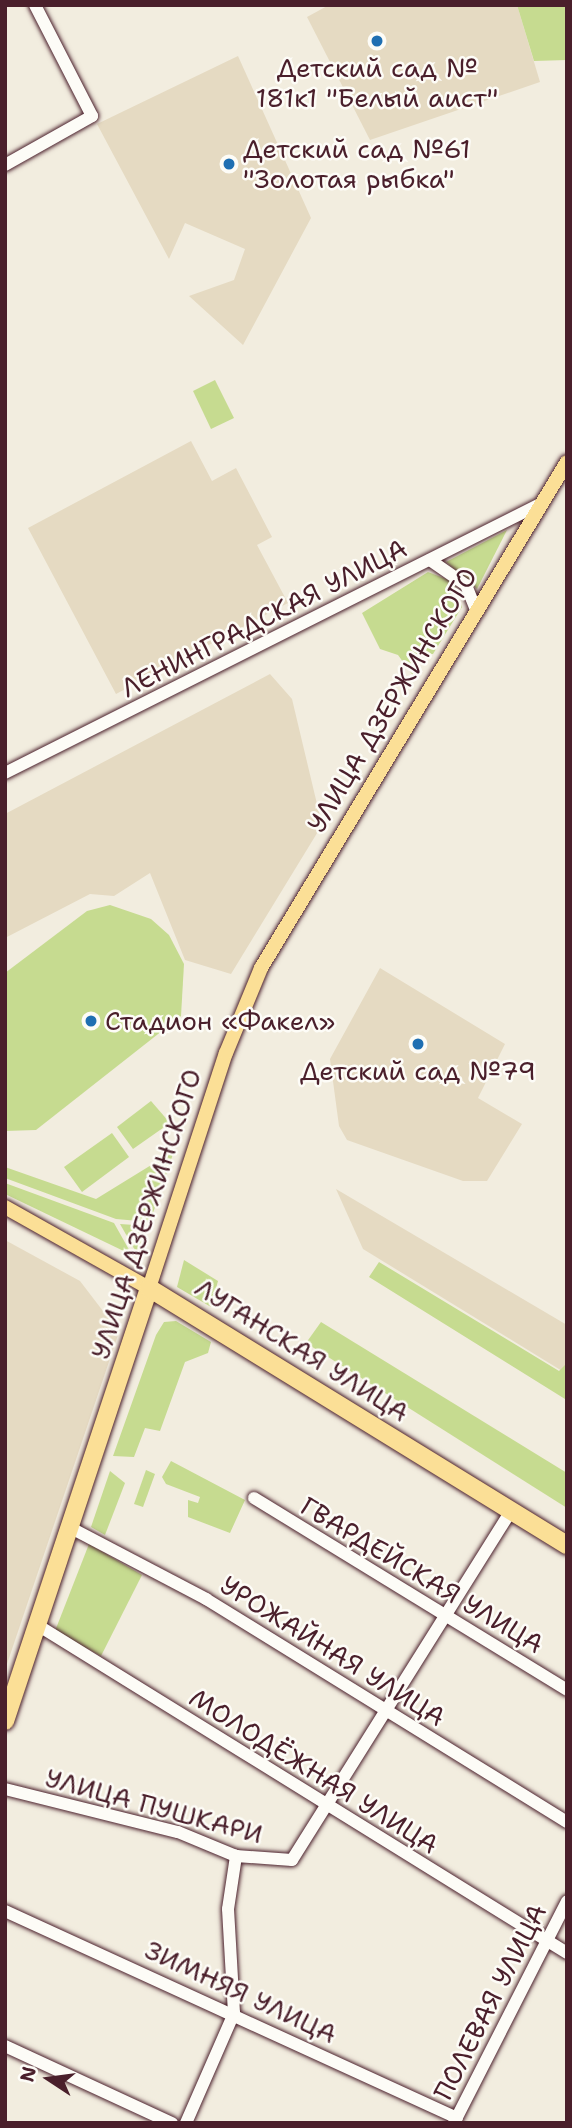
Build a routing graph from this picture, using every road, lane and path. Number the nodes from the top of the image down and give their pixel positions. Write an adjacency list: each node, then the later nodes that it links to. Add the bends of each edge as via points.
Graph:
1 (36, 5): 2 (street, via 92,116)
2 (5, 165)
3 (567, 462): 4 (main road, УЛИЦА ДЗЕРЖИНСКОГО)
4 (542, 503): 5 (street, ЛЕНИНГРАДСКАЯ УЛИЦА); 6 (main road, УЛИЦА ДЗЕРЖИНСКОГО)
5 (430, 560): 6 (street, via 466,585); 7 (street, ЛЕНИНГРАДСКАЯ УЛИЦА)
6 (477, 612): 9 (main road, УЛИЦА ДЗЕРЖИНСКОГО, via 261,968 226,1053)
7 (5, 773)
8 (5, 1207): 9 (main road, ЛУГАНСКАЯ УЛИЦА)
9 (149, 1288): 11 (highway, ЛУГАНСКАЯ УЛИЦА); 12 (highway, УЛИЦА ДЗЕРЖИНСКОГО)
10 (254, 1498): 14 (street, ГВАРДЕЙСКАЯ УЛИЦА)
11 (511, 1511): 13 (highway, ЛУГАНСКАЯ УЛИЦА); 14 (street)
12 (71, 1528): 15 (highway, УЛИЦА ДЗЕРЖИНСКОГО); 17 (street, УРОЖАЙНАЯ УЛИЦА, via 206,1600)
13 (567, 1545)
14 (446, 1616): 16 (street, ГВАРДЕЙСКАЯ УЛИЦА); 17 (street)
15 (39, 1626): 18 (highway, УЛИЦА ДЗЕРЖИНСКОГО); 20 (street, МОЛОДЁЖНАЯ УЛИЦА)
16 (567, 1690)
17 (387, 1711): 20 (street); 21 (street, УРОЖАЙНАЯ УЛИЦА)
18 (5, 1721)
19 (5, 1789): 22 (street, УЛИЦА ПУШКАРИ, via 178,1832)
20 (327, 1808): 22 (street, УЛИЦА ПУШКАРИ, via 292,1860); 25 (street, МОЛОДЁЖНАЯ УЛИЦА)
21 (567, 1822)
22 (236, 1856): 27 (street, via 228,1909)
23 (567, 1901): 25 (street, ПОЛЕВАЯ УЛИЦА)
24 (5, 1911): 27 (street, ЗИМНЯЯ УЛИЦА)
25 (544, 1938): 26 (street, МОЛОДЁЖНАЯ УЛИЦА); 29 (street, ПОЛЕВАЯ УЛИЦА)
26 (567, 1953)
27 (234, 2013): 29 (street, ЗИМНЯЯ УЛИЦА); 31 (street)
28 (5, 2046): 30 (street)
29 (456, 2120)
30 (172, 2123)
31 (186, 2123)

